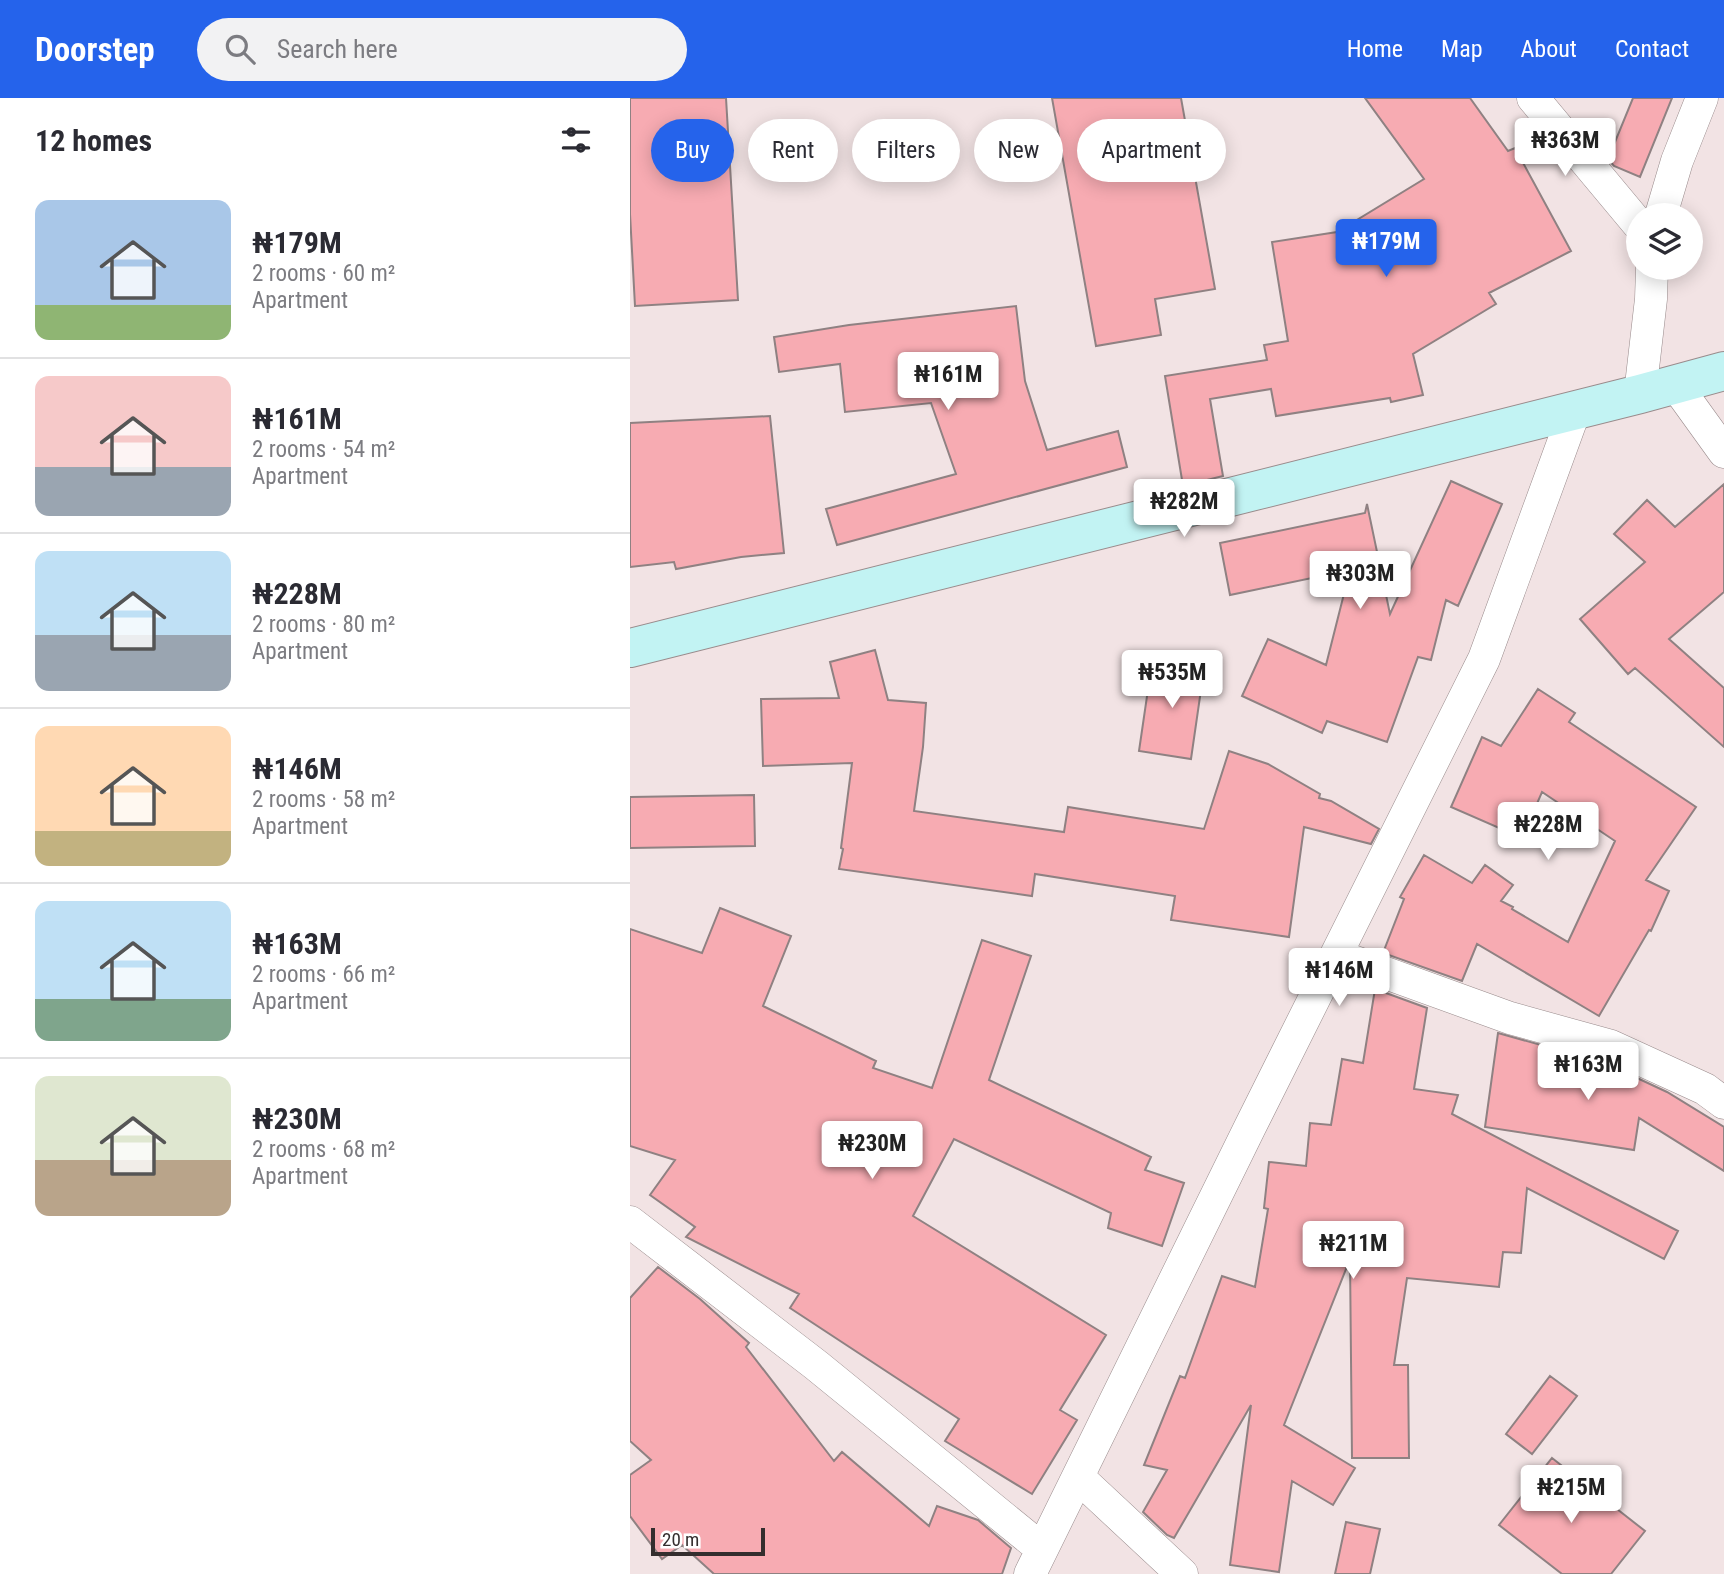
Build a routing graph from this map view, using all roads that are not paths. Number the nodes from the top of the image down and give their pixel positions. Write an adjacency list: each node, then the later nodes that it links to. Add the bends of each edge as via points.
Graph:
1 (1533, 98): 4 (street)
2 (1702, 98): 3 (street)
3 (1665, 203)
4 (1626, 210)
5 (1652, 280): 7 (street)
6 (1724, 371): 7 (main road)
7 (1658, 389): 8 (main road); 9 (street)
8 (1575, 410): 10 (main road); 11 (street, via 1484,659)
9 (1724, 452)
10 (630, 648)
11 (1336, 955): 12 (street, via 1510,1018 1611,1046 1705,1089); 14 (street)
12 (1724, 1103)
13 (630, 1222): 15 (street, via 816,1365)
14 (1078, 1477): 15 (street); 16 (street)
15 (1036, 1561)
16 (1182, 1574)

